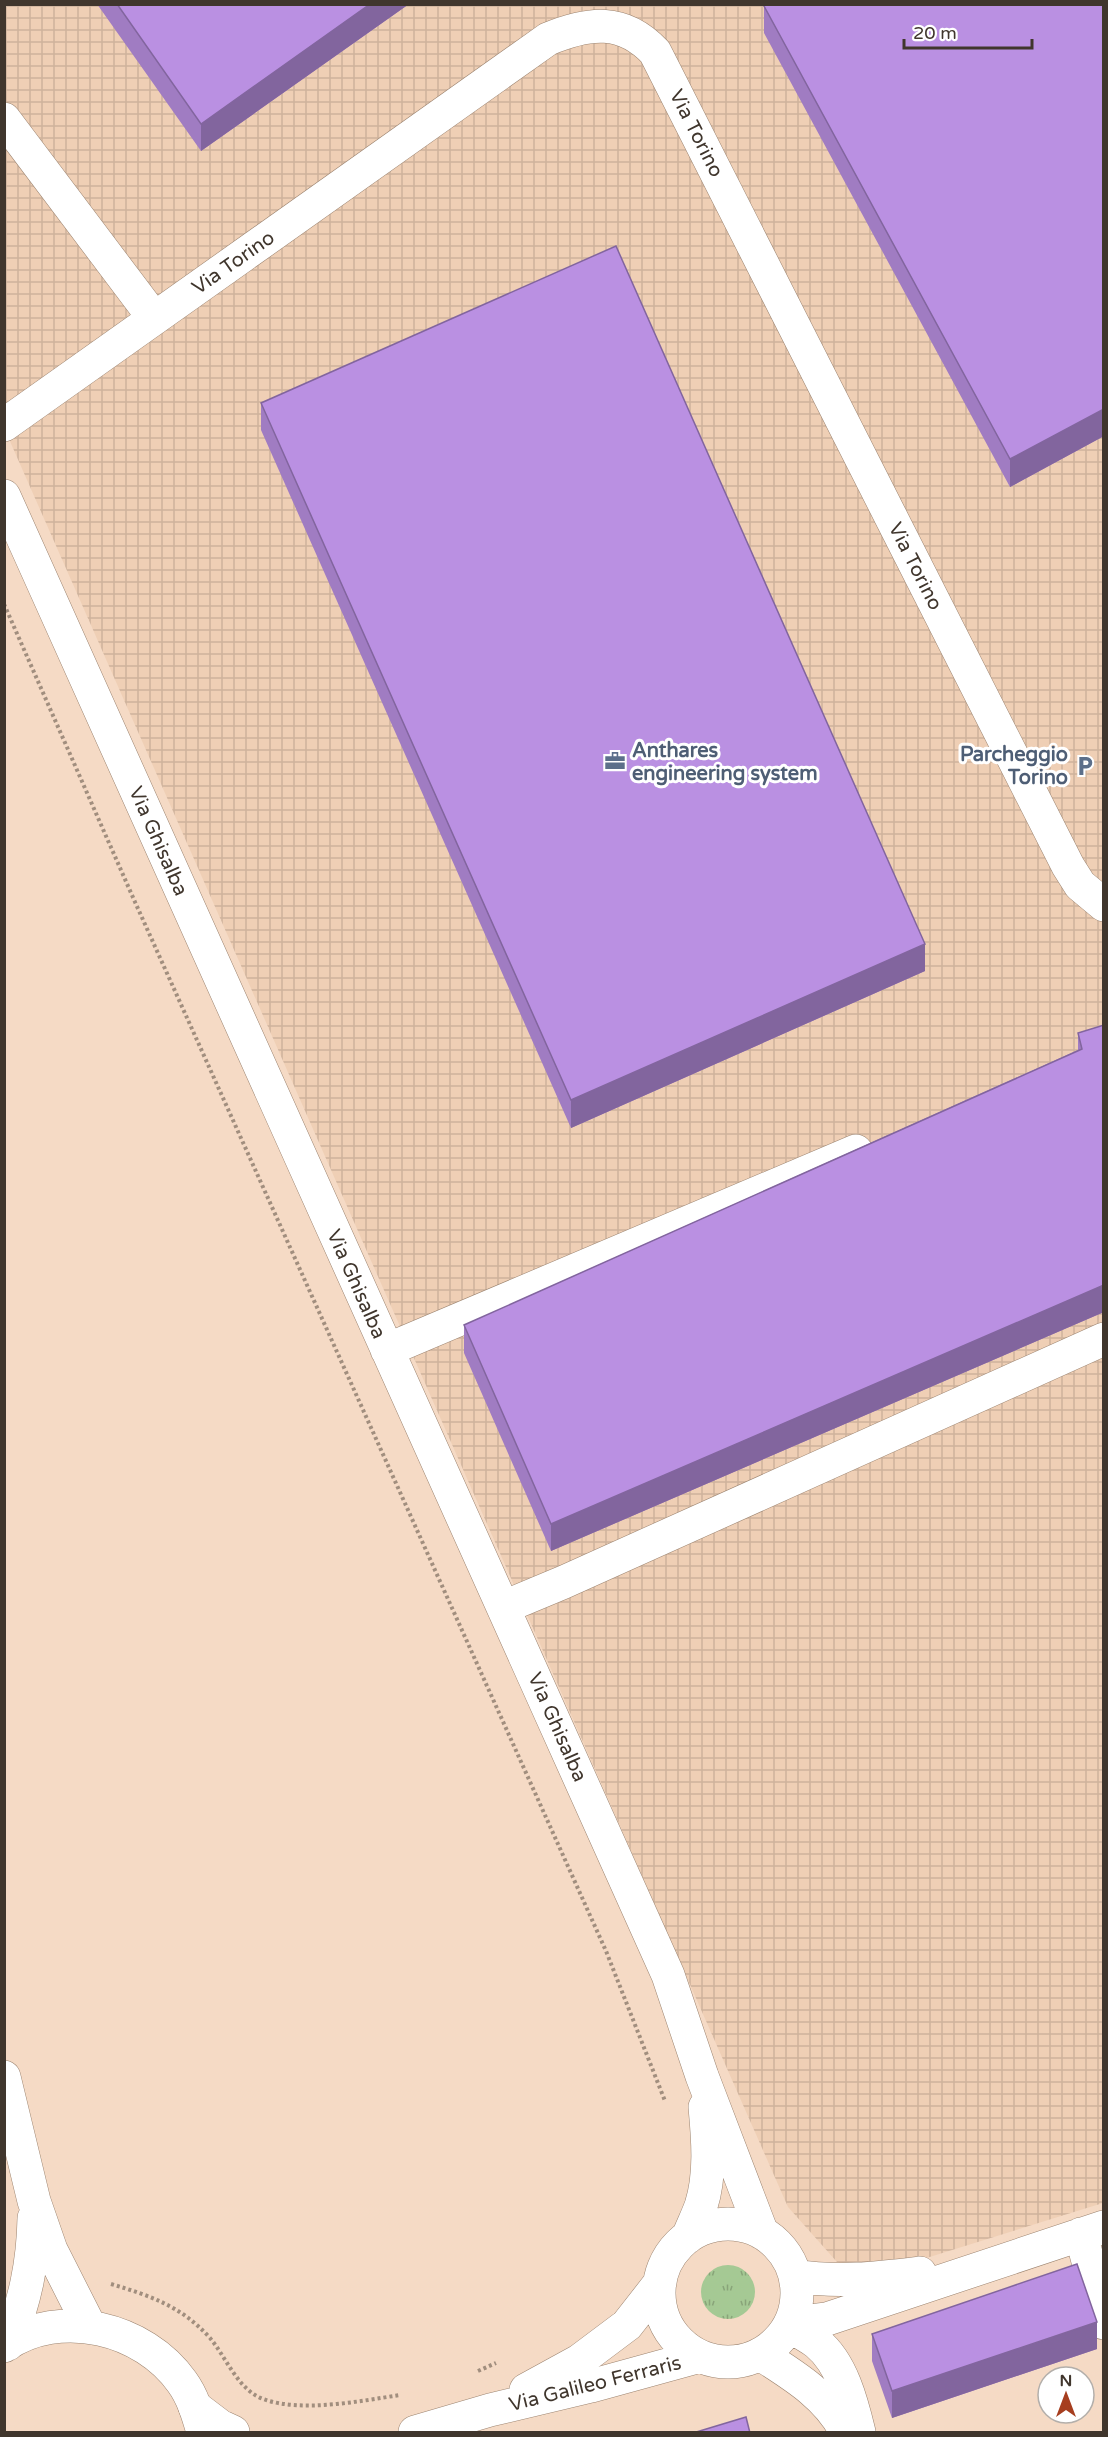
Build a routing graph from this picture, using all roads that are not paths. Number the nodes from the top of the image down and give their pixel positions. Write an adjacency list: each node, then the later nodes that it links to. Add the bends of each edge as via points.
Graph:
1 (4, 119): 2 (street)
2 (154, 318): 3 (street, Via Torino); 5 (street, Via Torino, via 548,39 594,26 616,28 643,39 655,52 1068,866 1080,885)
3 (4, 425)
4 (4, 496): 8 (street, Via Ghisalba)
5 (1104, 905)
6 (885, 1138): 8 (street)
7 (1104, 1339): 9 (street)
8 (387, 1350): 9 (street, Via Ghisalba)
9 (504, 1607): 10 (street, Via Ghisalba, via 668,1975)
10 (702, 2076): 14 (street, Via Ghisalba); 15 (street, Via Ghisalba, via 708,2132 706,2177 701,2206)
11 (4, 2077): 12 (street)
12 (34, 2201): 21 (street, via 51,2250); 22 (street, via 33,2252 22,2309)
13 (1092, 2230): 16 (street); 20 (street)
14 (762, 2233): 15 (street, via 732,2224 701,2229); 17 (street, via 778,2244)
15 (688, 2237): 18 (street, via 664,2266)
16 (997, 2263): 17 (street, via 877,2278 826,2281); 19 (street, via 827,2319)
17 (795, 2276): 19 (street, via 798,2290)
18 (659, 2284): 24 (street, via 660,2306 668,2327 682,2344); 25 (street, Via Galileo Ferraris, via 627,2325 579,2361)
19 (791, 2323): 23 (street, via 782,2337); 30 (street, via 818,2344 838,2370)
20 (1104, 2323)
21 (90, 2327): 22 (street, via 43,2330); 26 (street, via 134,2341 164,2362 182,2382)
22 (6, 2345)
23 (760, 2354): 24 (street, via 720,2361); 29 (street, via 812,2390)
24 (700, 2356): 25 (street, Via Galileo Ferraris)
25 (489, 2410): 28 (street, Via Galileo Ferraris)
26 (199, 2420): 27 (street)
27 (233, 2433)
28 (415, 2433)
29 (846, 2433)
30 (859, 2433)

